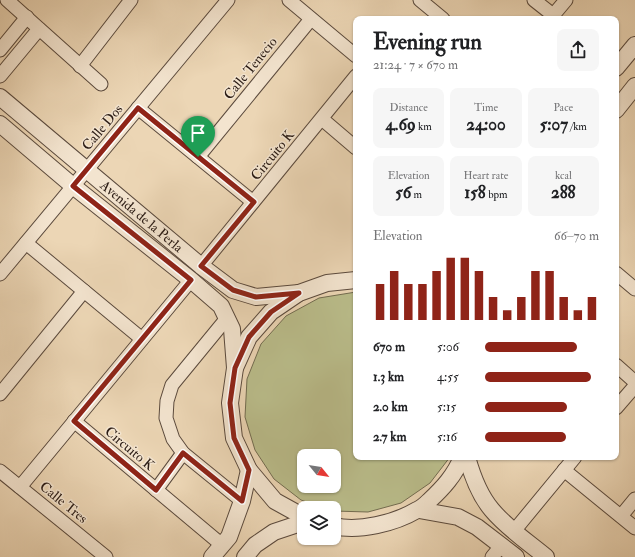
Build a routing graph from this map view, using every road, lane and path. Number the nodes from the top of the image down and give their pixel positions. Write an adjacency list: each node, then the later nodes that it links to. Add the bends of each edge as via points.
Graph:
1 (7, 0): 11 (street)
2 (131, 0): 18 (street)
3 (228, 0): 25 (street, Calle Dos)
4 (289, 0): 12 (street)
5 (420, 0): 8 (street)
6 (534, 0): 9 (street)
7 (566, 0): 10 (street)
8 (439, 16)
9 (551, 16)
10 (553, 16)
11 (27, 17): 13 (street); 15 (street)
12 (311, 19): 16 (street); 29 (street, Calle Tenecio)
13 (40, 29): 18 (street); 19 (street)
14 (634, 46): 17 (street)
15 (0, 50)
16 (353, 54)
17 (619, 64)
18 (80, 66): 21 (street)
19 (0, 76)
20 (353, 80): 26 (street, Circuito K)
21 (101, 84)
22 (635, 86): 24 (street)
23 (0, 97): 30 (street, Avenida de la Perla)
24 (619, 106)
25 (138, 108): 29 (street); 30 (street, Calle Dos)
26 (322, 119): 28 (street); 32 (street, Circuito K)
27 (0, 124): 31 (street, Avenida de la Perla)
28 (353, 145)
29 (198, 157): 32 (street)
30 (87, 169): 31 (street, Calle Dos); 34 (street, Avenida de la Perla)
31 (73, 186): 33 (street, Calle Dos); 37 (street, Avenida de la Perla)
32 (254, 202): 34 (street, Circuito K)
33 (26, 243): 35 (street, Calle Dos); 40 (street)
34 (201, 266): 41 (street, Avenida de la Perla, via 233,290 256,297)
35 (0, 274)
36 (619, 276): 39 (street)
37 (191, 280): 42 (street, Avenida de la Perla, via 221,306); 43 (street)
38 (353, 280): 41 (street, via 327,283)
39 (635, 289)
40 (84, 291): 43 (street); 48 (street)
41 (299, 293): 44 (street, via 271,312 249,337)
42 (227, 318): 44 (street, Avenida de la Perla, via 232,328); 51 (street, via 172,385 167,401 166,418 173,439)
43 (142, 339): 50 (street)
44 (235, 368): 55 (street, via 230,403 234,438)
45 (619, 368): 46 (street)
46 (635, 382)
47 (635, 386): 49 (street)
48 (0, 394)
49 (619, 405)
50 (74, 421): 58 (street); 59 (street, Circuito K)
51 (183, 453): 59 (street); 61 (street)
52 (461, 460): 62 (street, via 458,469 441,490)
53 (468, 460): 68 (street, via 474,478 492,510)
54 (572, 460): 56 (street)
55 (249, 470): 61 (street); 63 (street, via 275,500)
56 (564, 470): 64 (street); 68 (street)
57 (0, 471): 58 (street, Calle Tres)
58 (20, 487): 71 (street, Calle Tres)
59 (156, 490): 69 (street, Circuito K)
60 (635, 499): 64 (street)
61 (242, 501): 69 (street, via 229,536)
62 (418, 510): 66 (street, via 395,520 367,527); 70 (street, via 458,517 477,527)
63 (297, 513)
64 (621, 516): 67 (street)
65 (297, 524): 72 (street, via 274,532 255,545)
66 (341, 526)
67 (635, 528)
68 (514, 531): 74 (street)
69 (217, 551)
70 (497, 551): 73 (street)
71 (106, 557)
72 (245, 557)
73 (516, 557)
74 (546, 557)

